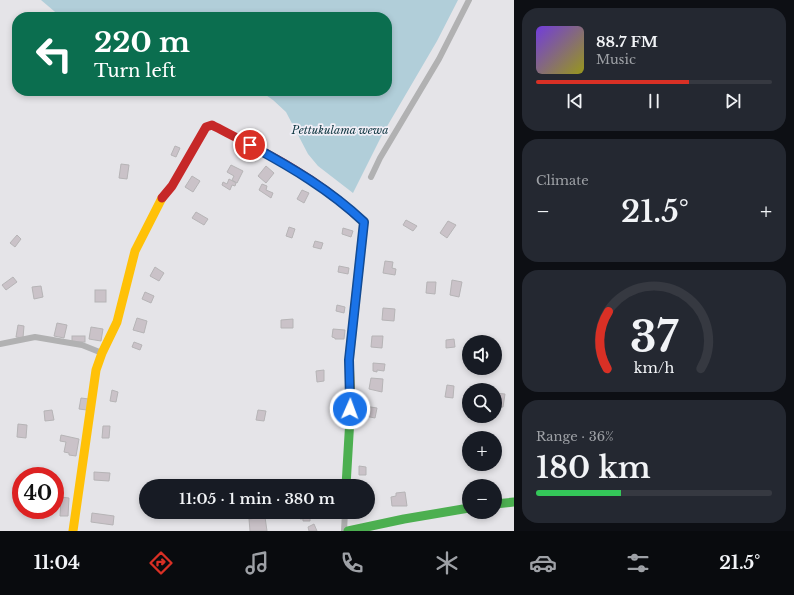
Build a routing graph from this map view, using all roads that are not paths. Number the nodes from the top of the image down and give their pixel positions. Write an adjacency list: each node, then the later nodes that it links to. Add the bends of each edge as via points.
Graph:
1 (469, 0): 2 (street, via 439,59)
2 (371, 177)
3 (0, 344): 4 (street, via 35,337 82,345)
4 (102, 353): 5 (street, via 117,322 135,251 164,195 172,186 206,127 212,125 288,164 345,204 364,222 349,360); 10 (street, via 96,370)
5 (346, 479)
6 (514, 502): 7 (street)
7 (502, 503)
8 (462, 509): 12 (street)
9 (345, 519): 11 (street)
10 (73, 531)
11 (344, 531)
12 (348, 531)

